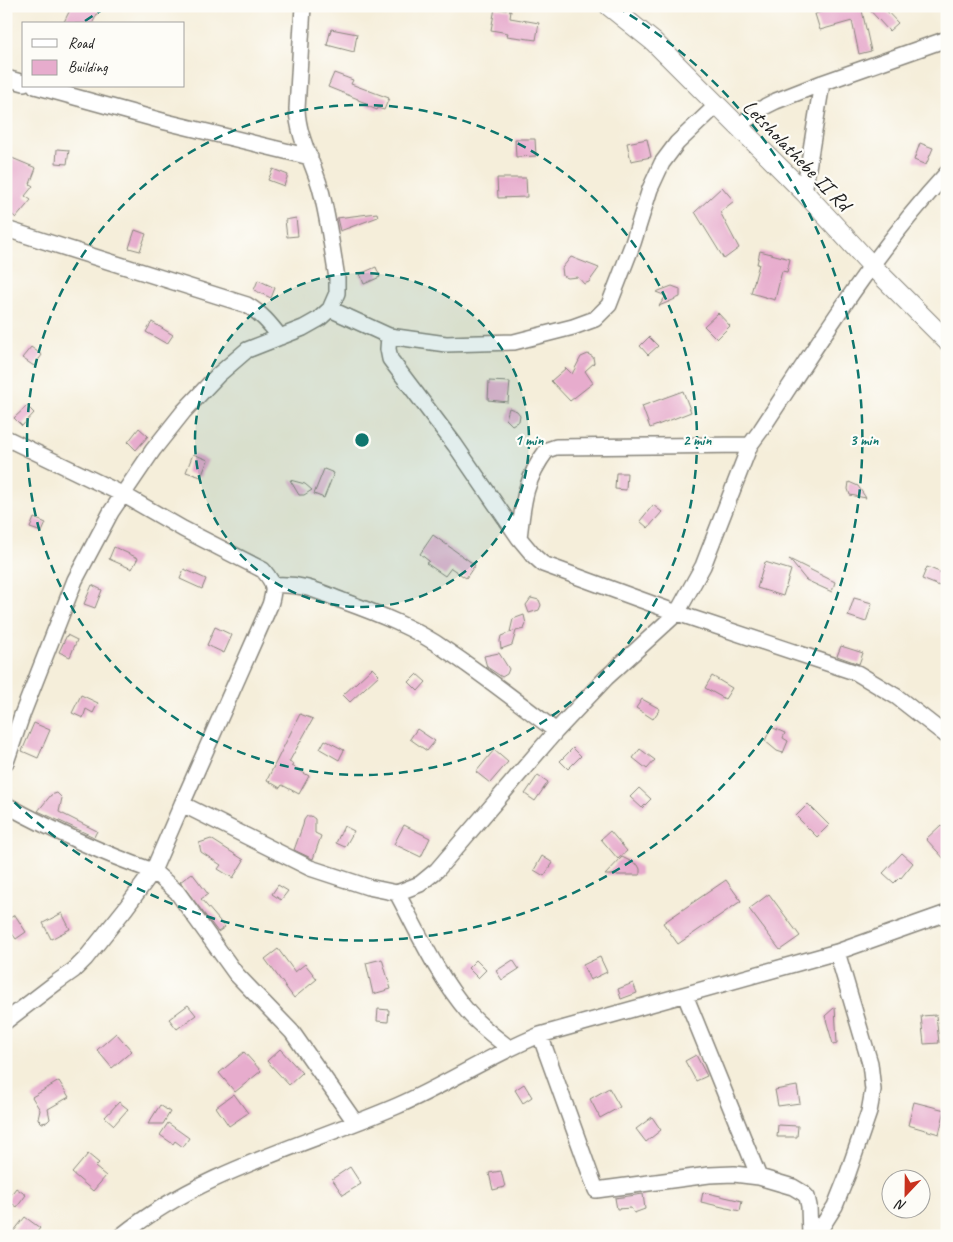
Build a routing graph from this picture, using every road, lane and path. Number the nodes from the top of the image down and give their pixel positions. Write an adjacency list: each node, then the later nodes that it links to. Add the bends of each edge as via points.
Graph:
1 (303, 6): 10 (street, via 297,109 301,138)
2 (609, 6): 8 (street, Letsholathebe II Rd, via 654,42)
3 (947, 39): 6 (street)
4 (6, 78): 5 (street)
5 (22, 82)
6 (822, 83): 9 (street, via 766,106); 12 (street)
7 (42, 88): 10 (street)
8 (717, 105): 9 (street, Letsholathebe II Rd); 16 (street, via 677,143 662,163 609,305 595,319 514,342 446,344)
9 (738, 126): 12 (street, Letsholathebe II Rd)
10 (310, 157): 15 (street, via 320,188 337,278 337,293)
11 (947, 173): 14 (street, via 921,201)
12 (804, 192): 14 (street, Letsholathebe II Rd)
13 (6, 229): 17 (street, via 246,305 267,320)
14 (872, 266): 18 (street, Letsholathebe II Rd); 20 (street)
15 (330, 309): 16 (street); 17 (street, via 303,328)
16 (389, 336): 22 (street, via 390,359)
17 (280, 337): 21 (street, via 247,350 218,375 184,411)
18 (947, 341)
19 (6, 438): 21 (street)
20 (750, 445): 22 (street, via 556,447 547,450 530,477); 24 (street, via 703,566)
21 (124, 495): 23 (street, via 263,570); 27 (street, via 96,537 75,580)
22 (519, 538): 24 (street, via 544,564)
23 (274, 585): 25 (street, via 306,587 411,629 445,649); 28 (street, via 270,606)
24 (677, 613): 25 (street, via 606,678); 26 (street, via 857,673 897,697)
25 (556, 731): 31 (street, via 437,870 420,884)
26 (947, 736)
27 (6, 762)
28 (182, 804): 30 (street); 31 (street, via 310,868 368,888)
29 (6, 805): 30 (street, via 84,844)
30 (153, 870): 35 (street, via 85,959); 38 (street, via 177,892 236,974 292,1032)
31 (397, 893): 37 (street, via 451,991 469,1014)
32 (947, 913): 33 (street)
33 (837, 952): 34 (street); 42 (street, via 870,1062 873,1090 869,1112 847,1176 835,1206)
34 (685, 995): 36 (street); 39 (street)
35 (6, 1020)
36 (540, 1035): 37 (street); 39 (street, via 596,1190 709,1175)
37 (509, 1048): 38 (street, via 397,1106)
38 (356, 1122): 40 (street, via 199,1186 142,1219)
39 (759, 1177): 41 (street, via 803,1192 810,1206)
40 (121, 1236)
41 (810, 1236)
42 (816, 1236)

